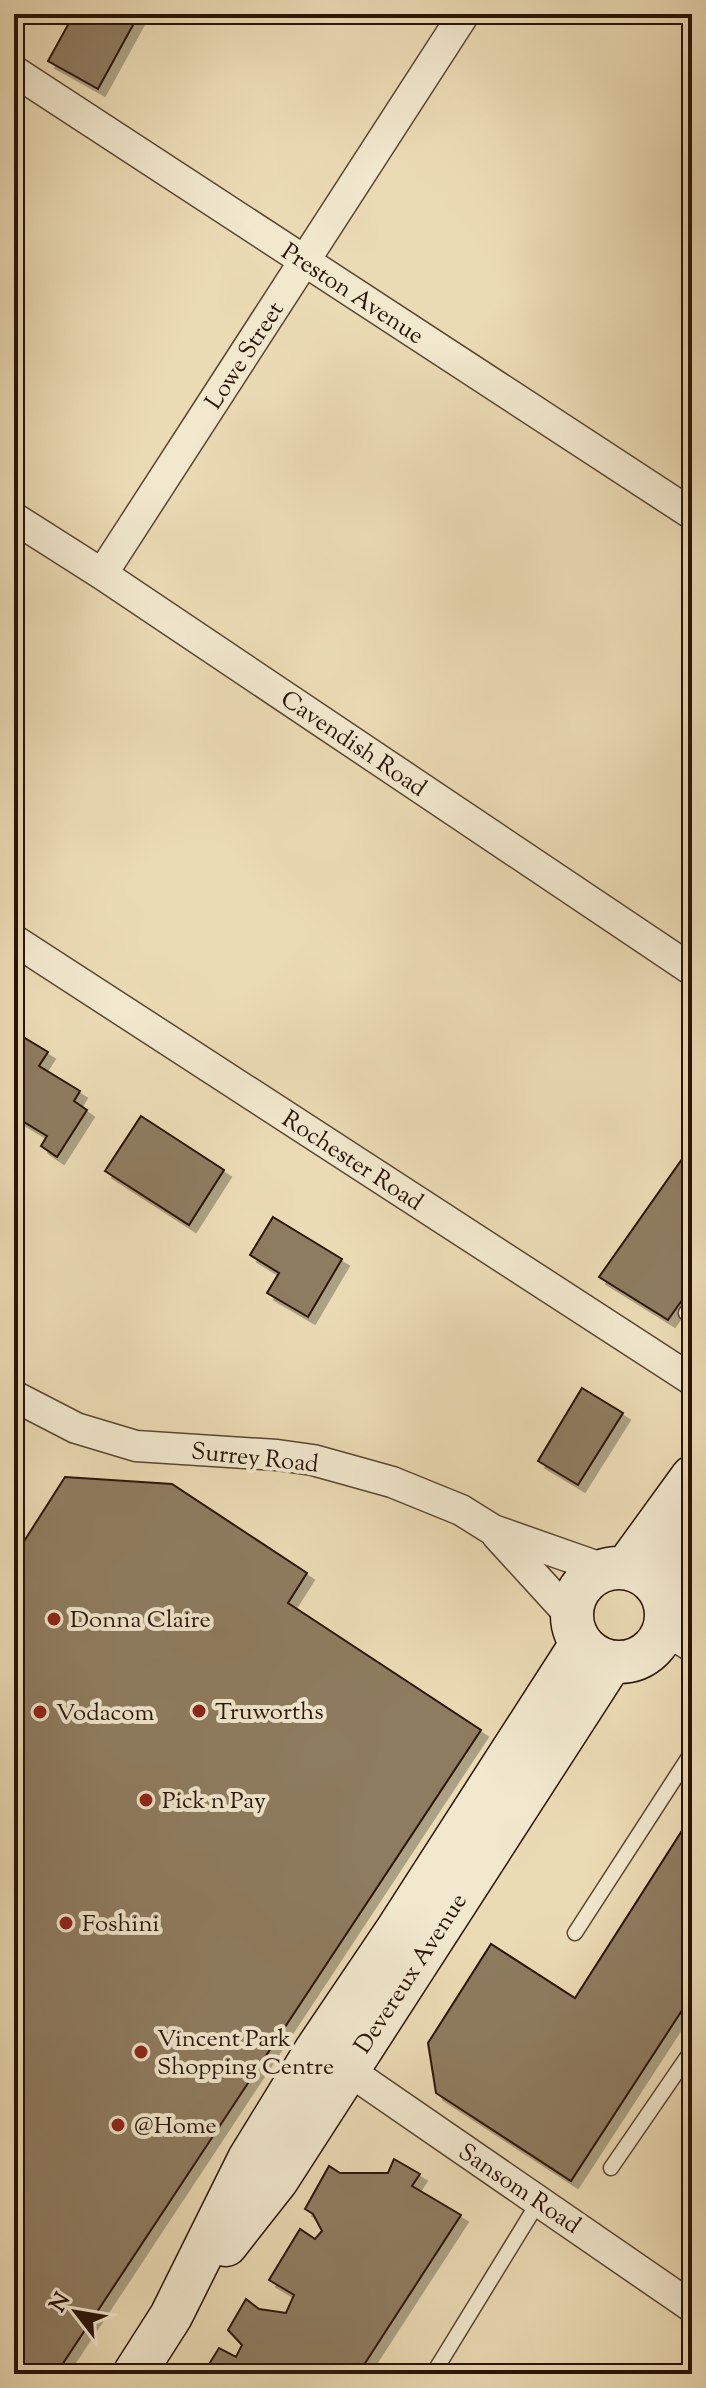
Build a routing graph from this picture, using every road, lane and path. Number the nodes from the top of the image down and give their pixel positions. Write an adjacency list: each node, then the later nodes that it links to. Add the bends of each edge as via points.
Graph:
1 (464, 14): 3 (street, Lowe Street)
2 (14, 71): 3 (street, Preston Avenue)
3 (304, 261): 4 (street, Preston Avenue); 6 (street, Lowe Street)
4 (692, 514)
5 (14, 518): 6 (street, Cavendish Road)
6 (102, 574): 8 (street, Cavendish Road)
7 (14, 940): 9 (street, Rochester Road)
8 (692, 970)
9 (692, 1380)
10 (14, 1396): 12 (street, Surrey Road, via 76,1428 136,1446 277,1455 340,1467 428,1495)
11 (692, 1477): 14 (main road)
12 (493, 1530): 14 (street, Surrey Road); 16 (street, Surrey Road)
13 (692, 1543): 15 (main road)
14 (615, 1568): 15 (main road, via 647,1576); 16 (main road, via 587,1580 575,1596)
15 (661, 1593): 17 (main road, via 665,1622)
16 (588, 1640): 17 (main road, via 631,1661); 21 (main road, Devereux Avenue); 25 (main road, Devereux Avenue, via 316,2050 249,2159)
17 (676, 1646)
18 (692, 1752): 19 (lane)
19 (575, 1933)
20 (692, 2050): 22 (lane)
21 (348, 2070): 23 (street, Sansom Road); 25 (main road, Devereux Avenue, via 277,2180)
22 (611, 2168)
23 (539, 2201): 24 (street, Sansom Road); 27 (lane)
24 (692, 2307)
25 (171, 2316): 26 (main road, Devereux Avenue)
26 (139, 2372)
27 (433, 2374)

